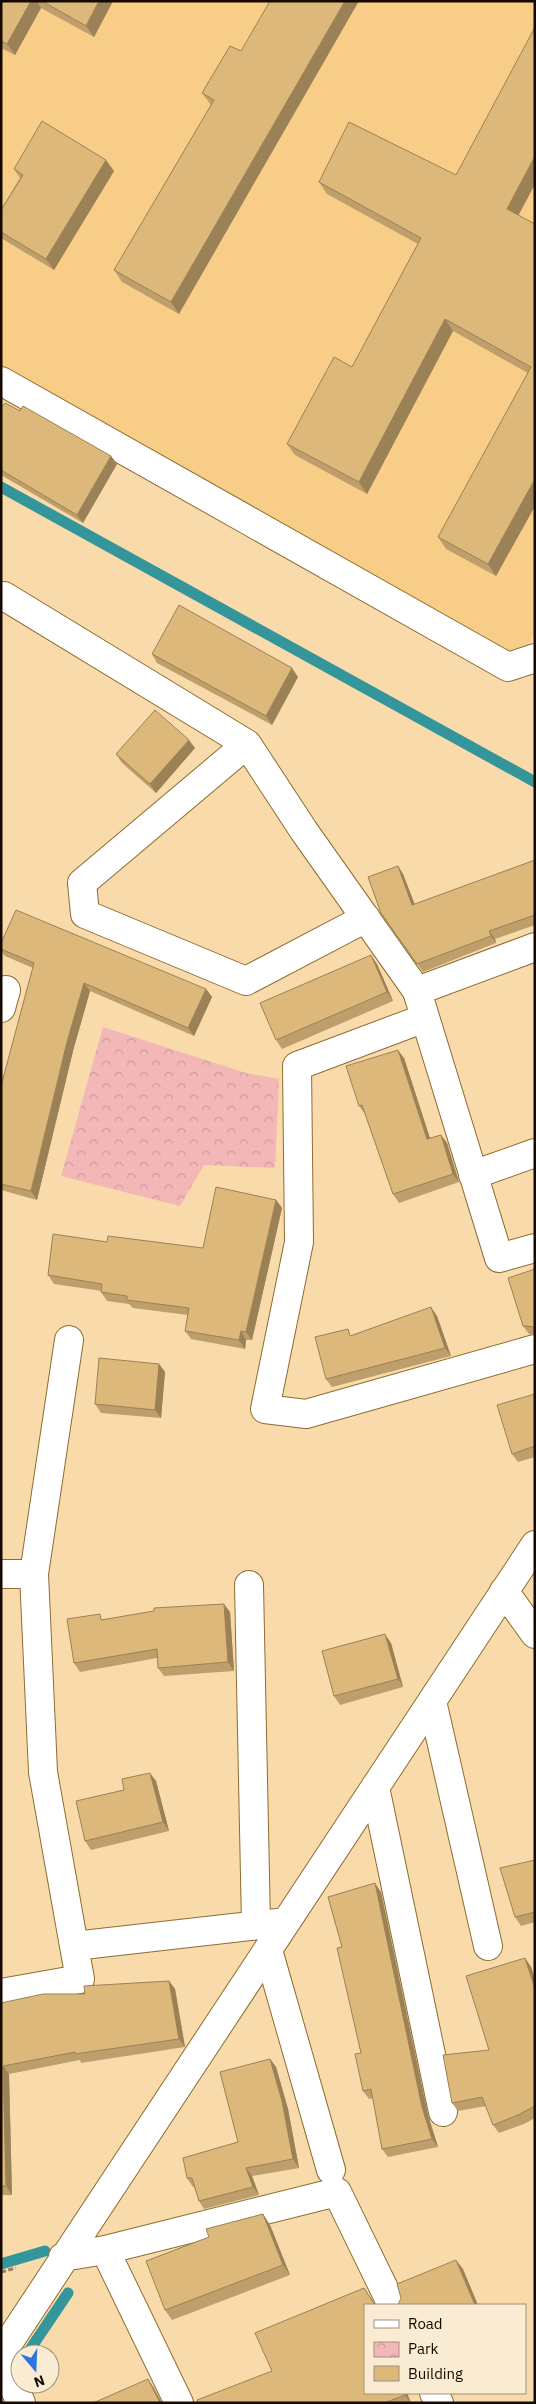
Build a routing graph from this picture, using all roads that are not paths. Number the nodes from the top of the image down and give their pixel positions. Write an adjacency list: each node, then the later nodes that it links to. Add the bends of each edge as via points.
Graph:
1 (1, 381): 3 (street, via 508,668)
2 (4, 596): 4 (street)
3 (535, 658)
4 (246, 744): 5 (street); 5 (street, via 82,883 85,914 246,981)
5 (366, 918): 7 (street)
6 (535, 947): 7 (street)
7 (417, 991): 8 (street)
8 (425, 1018): 10 (street); 13 (street, via 297,1066 299,1242 265,1409 306,1414)
9 (535, 1153): 10 (street)
10 (473, 1174): 11 (street, via 499,1258)
11 (535, 1248)
12 (69, 1340): 16 (street)
13 (535, 1350)
14 (535, 1545): 18 (street)
15 (1, 1574): 16 (street)
16 (34, 1574): 24 (street, via 44,1772)
17 (249, 1584): 23 (street)
18 (504, 1591): 19 (street); 20 (street)
19 (535, 1634)
20 (432, 1701): 21 (street); 25 (street)
21 (375, 1787): 22 (street); 28 (street)
22 (286, 1922): 23 (street); 26 (street)
23 (256, 1925): 24 (street)
24 (74, 1946): 27 (street, via 80,1979)
25 (488, 1946)
26 (268, 1950): 29 (street); 31 (street)
27 (1, 1993)
28 (443, 2112)
29 (331, 2170)
30 (105, 2250): 31 (street); 32 (street, via 337,2192); 36 (street)
31 (64, 2257): 33 (street)
32 (392, 2304)
33 (1, 2354)
34 (1, 2359): 35 (street)
35 (21, 2403)
36 (180, 2403)

